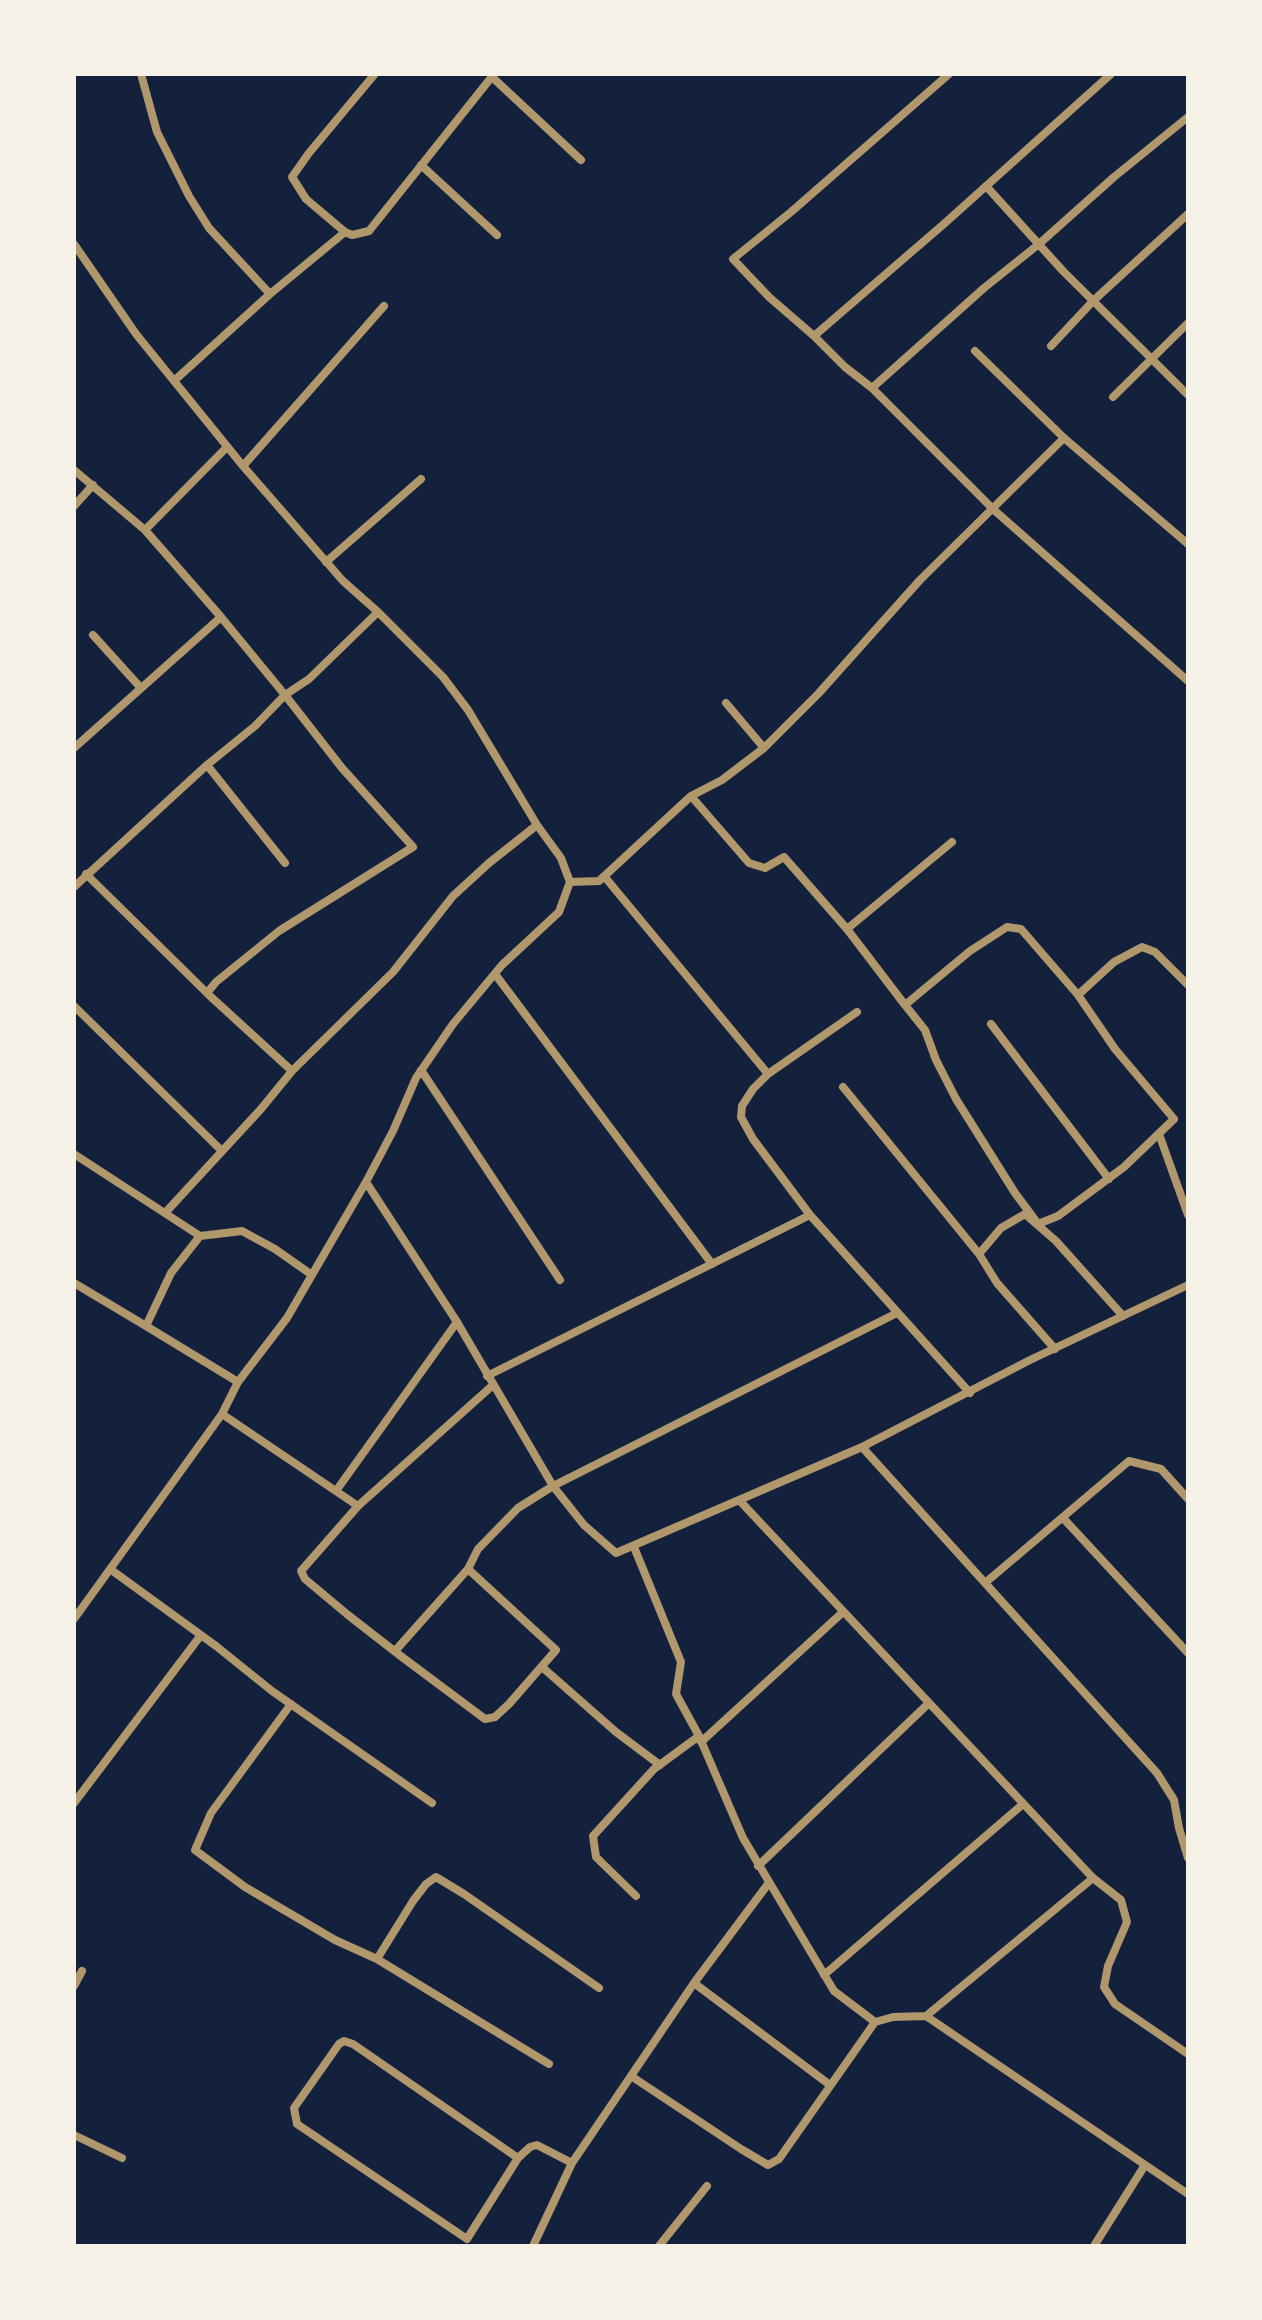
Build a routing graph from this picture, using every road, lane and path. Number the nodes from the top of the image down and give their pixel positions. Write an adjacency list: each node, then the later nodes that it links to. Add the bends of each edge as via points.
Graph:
1 (141, 74): 15 (street, via 157,132 189,196 209,228)
2 (949, 74): 19 (street, via 733,259)
3 (1111, 74): 9 (street)
4 (374, 75): 11 (street, via 292,177 306,199)
5 (493, 75): 7 (street); 8 (street)
6 (1188, 117): 14 (street)
7 (581, 160)
8 (421, 165): 11 (street, via 369,231); 12 (street)
9 (986, 186): 14 (street); 19 (street)
10 (1188, 214): 16 (street)
11 (345, 232): 15 (street)
12 (497, 235)
13 (74, 244): 23 (street)
14 (1039, 244): 16 (street); 24 (street)
15 (270, 294): 23 (street)
16 (1093, 301): 20 (street); 22 (street)
17 (384, 306): 29 (street)
18 (1188, 323): 22 (street)
19 (814, 336): 24 (street)
20 (1051, 346)
21 (975, 351): 27 (street)
22 (1152, 358): 25 (street); 26 (street)
23 (175, 380): 28 (street)
24 (872, 388): 34 (street)
25 (1188, 395)
26 (1113, 397)
27 (1064, 438): 34 (street); 36 (street)
28 (227, 447): 29 (street); 35 (street)
29 (243, 466): 37 (street)
30 (74, 470): 32 (street)
31 (421, 479): 37 (street)
32 (93, 485): 33 (street); 35 (street)
33 (74, 506)
34 (994, 510): 41 (street); 46 (street, via 920,580)
35 (145, 530): 39 (street)
36 (1188, 544)
37 (326, 562): 38 (street)
38 (378, 612): 43 (street, via 309,679); 49 (street, via 468,710)
39 (221, 617): 42 (street); 43 (street)
40 (93, 635): 42 (street)
41 (1188, 681)
42 (140, 687): 45 (street)
43 (285, 695): 47 (street); 59 (street, via 413,847 279,931)
44 (726, 703): 46 (street)
45 (74, 748)
46 (764, 748): 48 (street)
47 (207, 765): 51 (street); 52 (street)
48 (691, 796): 53 (street); 56 (street, via 749,863 765,868 784,857)
49 (537, 825): 54 (street, via 561,858); 66 (street, via 453,896 393,972)
50 (952, 842): 56 (street)
51 (285, 863)
52 (86, 874): 55 (street); 59 (street)
53 (604, 876): 54 (street, via 599,881); 67 (street)
54 (570, 882): 57 (street, via 559,912)
55 (74, 887)
56 (847, 929): 61 (street)
57 (495, 974): 65 (street); 80 (street)
58 (1188, 985): 60 (street, via 1155,952 1142,947 1114,962)
59 (207, 993): 66 (street)
60 (1078, 995): 61 (street, via 1021,929 1007,927); 69 (street, via 1174,1119)
61 (905, 1005): 77 (street, via 925,1030 956,1099)
62 (74, 1006): 70 (street)
63 (857, 1012): 67 (street)
64 (991, 1024): 72 (street)
65 (421, 1070): 73 (street); 82 (street)
66 (292, 1071): 70 (street)
67 (768, 1074): 75 (street, via 747,1097 741,1117)
68 (843, 1087): 79 (street)
69 (1159, 1134): 72 (street); 76 (street)
70 (222, 1151): 74 (street)
71 (74, 1154): 74 (street)
72 (1109, 1179): 77 (street)
73 (366, 1182): 81 (street); 87 (street)
74 (165, 1213): 78 (street)
75 (810, 1215): 80 (street); 85 (street)
76 (1188, 1215)
77 (1038, 1224): 79 (street, via 1025,1214 1001,1228); 86 (street)
78 (200, 1236): 81 (street, via 242,1231); 88 (street, via 171,1273)
79 (979, 1254): 89 (street, via 997,1283)
80 (712, 1264): 90 (street)
81 (312, 1275): 91 (street)
82 (560, 1280)
83 (74, 1283): 88 (street)
84 (1188, 1285): 86 (street)
85 (897, 1313): 93 (street); 96 (street)
86 (1123, 1316): 89 (street)
87 (457, 1322): 90 (street); 97 (street)
88 (146, 1326): 91 (street)
89 (1055, 1349): 93 (street)
90 (487, 1376): 92 (street)
91 (238, 1382): 94 (street)
92 (493, 1385): 96 (street); 100 (street)
93 (970, 1393): 95 (street)
94 (222, 1414): 97 (street); 103 (street)
95 (862, 1447): 99 (street); 105 (street)
96 (553, 1486): 102 (street, via 584,1525 616,1553); 104 (street, via 494,1530)
97 (336, 1491): 100 (street)
98 (1188, 1499): 101 (street, via 1161,1469 1129,1461)
99 (740, 1501): 102 (street); 106 (street)
100 (358, 1506): 109 (street, via 301,1571)
101 (1063, 1518): 105 (street); 110 (street)
102 (634, 1547): 114 (street, via 681,1662 676,1694)
103 (110, 1569): 107 (street); 108 (street)
104 (468, 1569): 109 (street); 111 (street, via 556,1650)
105 (985, 1583): 119 (street, via 1157,1773 1174,1800)
106 (843, 1612): 112 (street); 114 (street)
107 (74, 1619)
108 (201, 1635): 113 (street); 116 (street)
109 (395, 1651): 111 (street, via 485,1719 495,1717)
110 (1188, 1653)
111 (542, 1667): 115 (street)
112 (929, 1703): 118 (street); 120 (street)
113 (291, 1704): 117 (street); 124 (street, via 211,1813 195,1850 245,1887)
114 (700, 1739): 115 (street); 120 (street)
115 (660, 1765): 123 (street, via 593,1836 596,1857)
116 (74, 1803)
117 (432, 1803)
118 (1023, 1804): 121 (street); 126 (street)
119 (1188, 1858)
120 (758, 1866): 122 (street)
121 (1093, 1878): 130 (street); 132 (street, via 1121,1900 1127,1922 1104,1987 1115,2004)
122 (768, 1884): 126 (street); 127 (street)
123 (636, 1896)
124 (377, 1959): 129 (street, via 420,1892 436,1877); 133 (street)
125 (82, 1971): 128 (street)
126 (824, 1975): 131 (street, via 834,1991)
127 (694, 1983): 134 (street); 135 (street)
128 (74, 1986)
129 (599, 1988)
130 (926, 2016): 131 (street); 140 (street)
131 (875, 2022): 135 (street)
132 (1188, 2054)
133 (549, 2064)
134 (631, 2076): 135 (street, via 768,2165 779,2159); 139 (street)
135 (830, 2085)
136 (74, 2135): 137 (street)
137 (122, 2158)
138 (518, 2158): 138 (street, via 344,2041 294,2108 297,2124 467,2239); 139 (street, via 537,2145)
139 (572, 2163): 143 (street)
140 (1145, 2165): 142 (street); 145 (street)
141 (707, 2186): 144 (street)
142 (1188, 2194)
143 (533, 2246)
144 (659, 2246)
145 (1094, 2246)

